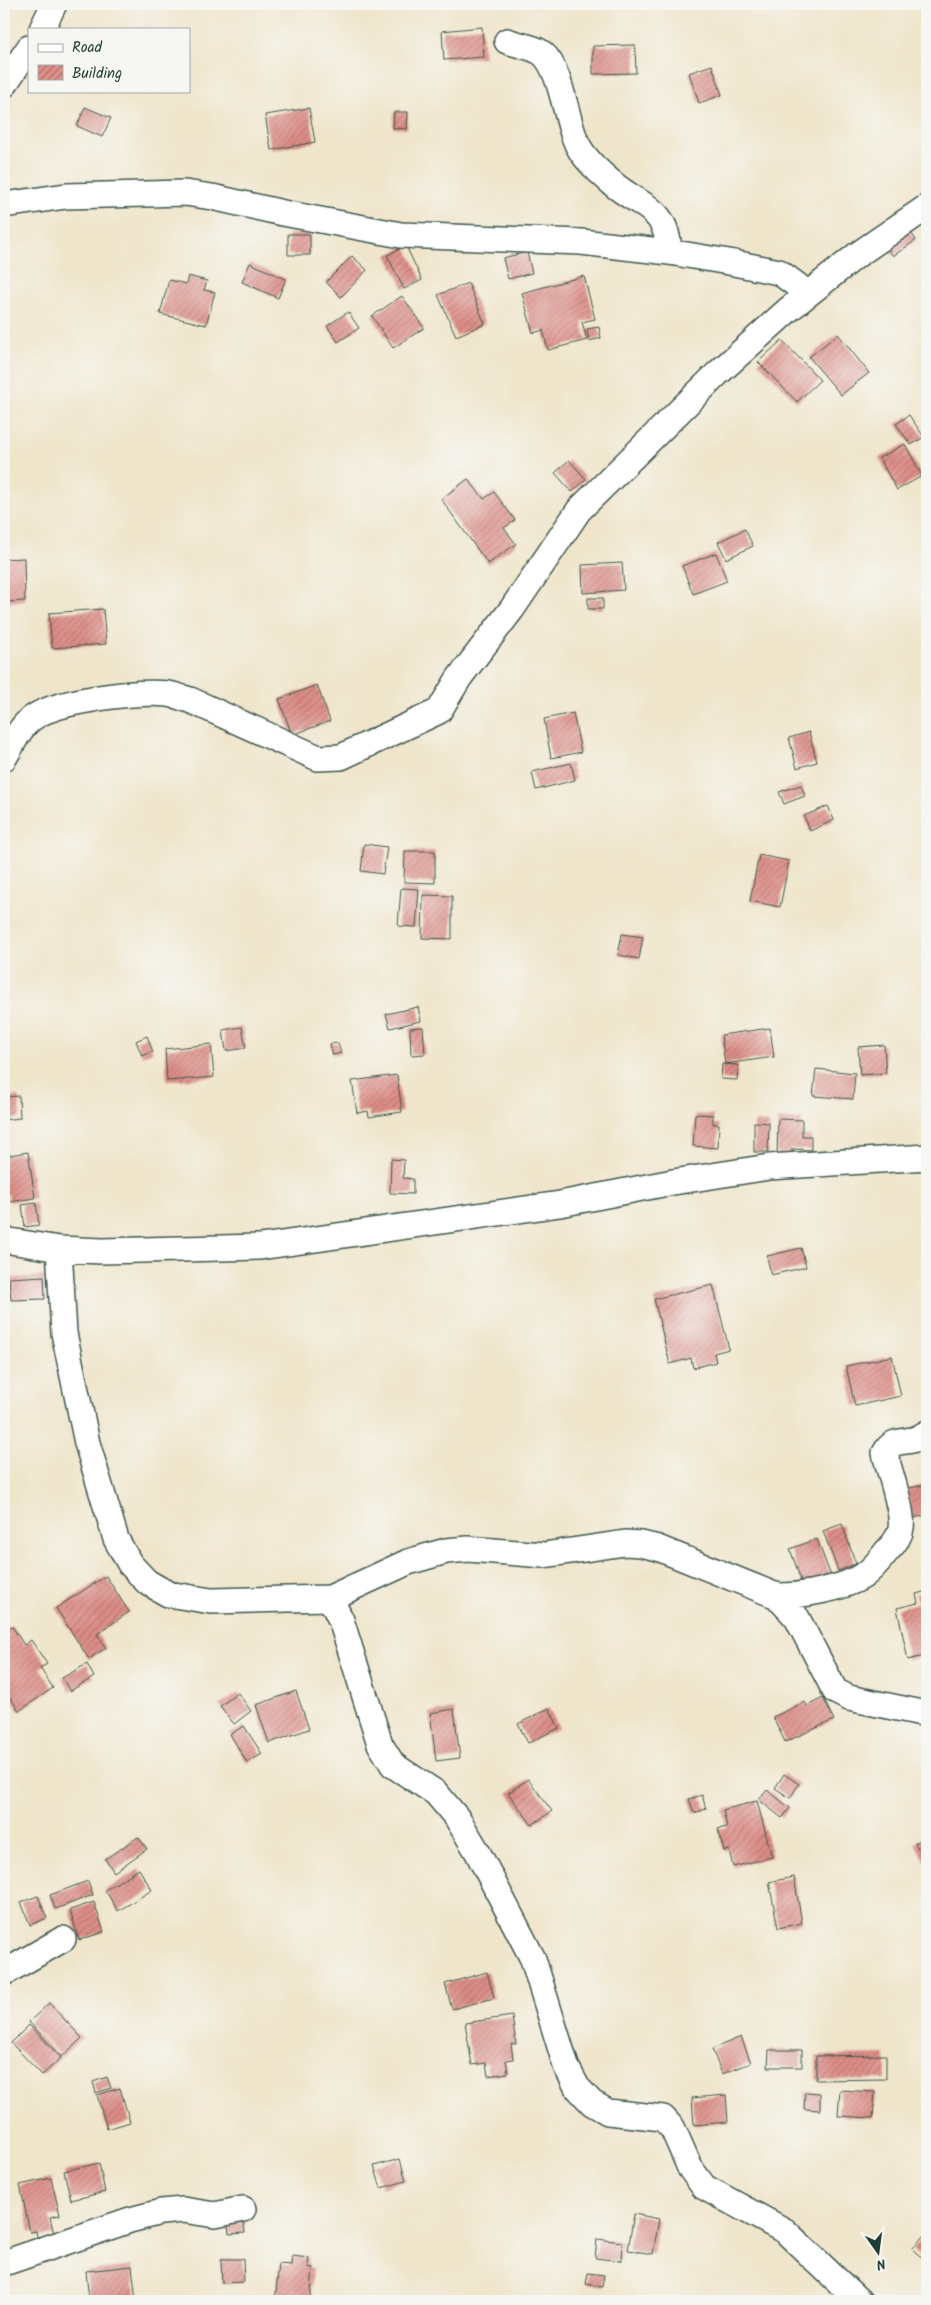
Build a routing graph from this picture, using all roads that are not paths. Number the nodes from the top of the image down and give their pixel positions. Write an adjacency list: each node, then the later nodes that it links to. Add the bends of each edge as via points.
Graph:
1 (54, 4): 2 (street)
2 (42, 28)
3 (507, 42): 8 (street, via 542,52 552,64 575,140 590,162 612,184 651,209 662,222)
4 (28, 49): 5 (street)
5 (4, 85)
6 (4, 205): 8 (street, via 66,196 185,193 401,234 581,242)
7 (927, 207): 9 (street)
8 (669, 252): 10 (street)
9 (857, 256): 10 (street, via 825,267); 11 (street)
10 (780, 272): 11 (street, via 798,286)
11 (803, 297): 12 (street, via 717,374 579,510 439,711 341,757 318,758 190,700 169,694 105,698 41,712 28,721)
12 (4, 758)
13 (927, 1157): 15 (street, via 769,1167 551,1206 260,1247)
14 (4, 1240): 15 (street)
15 (59, 1249): 18 (street, via 64,1333 87,1443 116,1539 130,1564 147,1582 168,1594 211,1601)
16 (927, 1433): 17 (street, via 915,1440 895,1442 885,1453 901,1529 879,1562 850,1582 798,1596)
17 (776, 1595): 18 (street, via 658,1548 625,1543 544,1555 468,1549 446,1551 408,1562); 19 (street, via 797,1618 835,1691 849,1698)
18 (330, 1598): 24 (street, via 341,1620 380,1744 393,1765 436,1793 457,1818 477,1851 533,1959 566,2066 577,2087 592,2103 608,2112 663,2118 673,2129 690,2168 704,2187 785,2231)
19 (927, 1714)
20 (63, 1939): 21 (street)
21 (4, 1972)
22 (244, 2209): 23 (street, via 215,2214 184,2210 161,2212)
23 (4, 2263)
24 (859, 2301)

